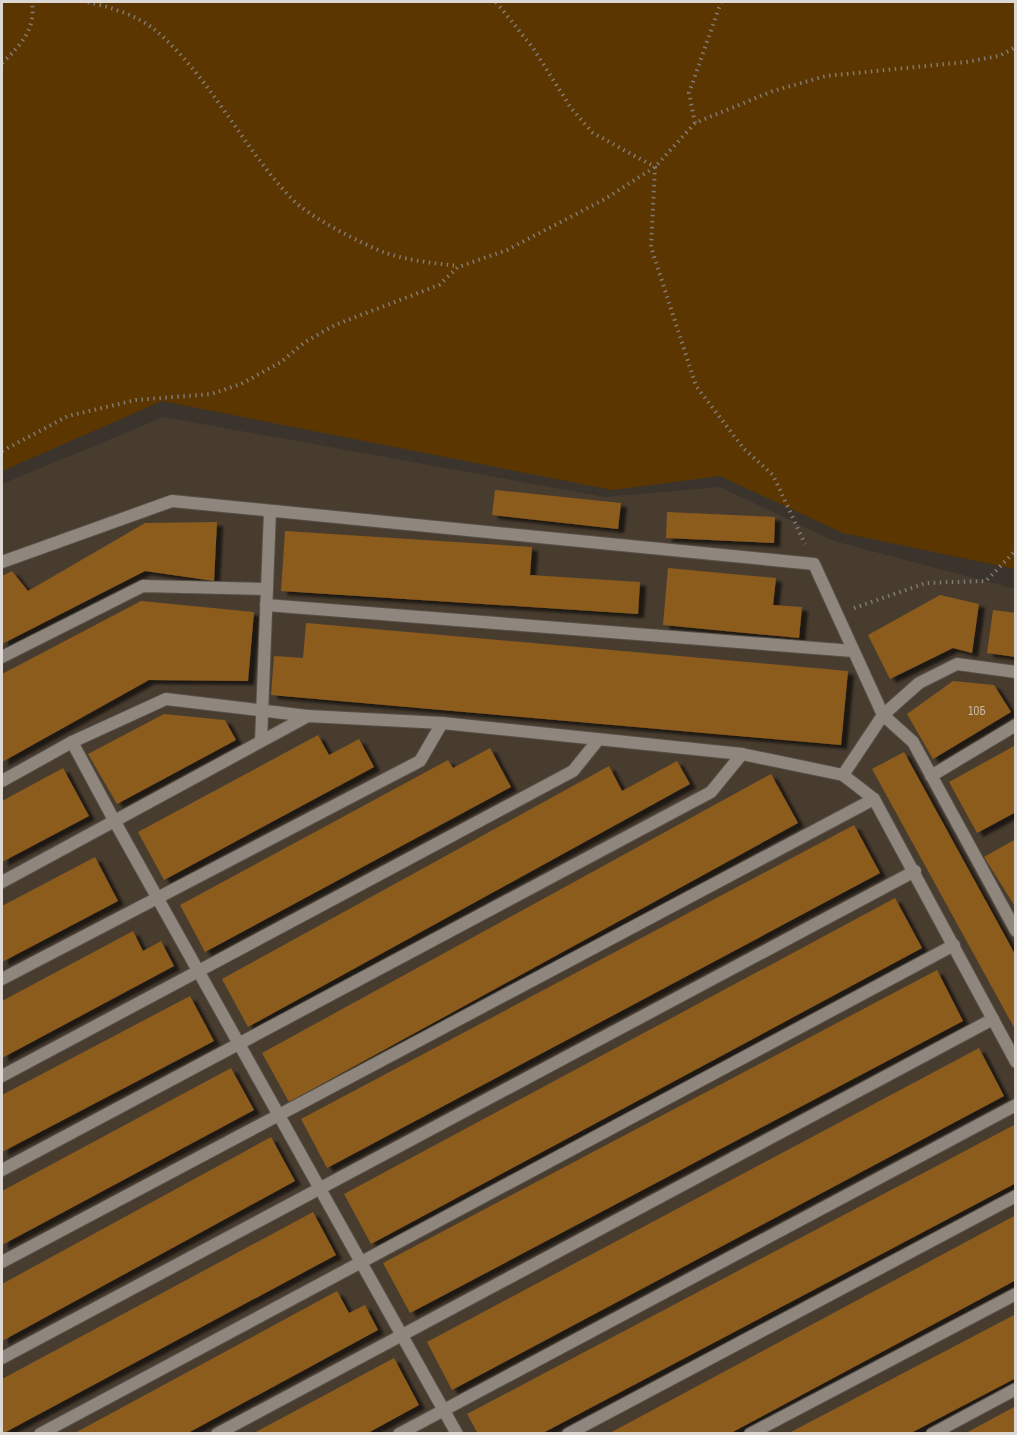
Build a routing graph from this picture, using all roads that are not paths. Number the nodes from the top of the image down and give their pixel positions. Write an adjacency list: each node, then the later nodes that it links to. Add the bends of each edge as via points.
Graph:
1 (270, 511): 2 (lane, via 172,501); 3 (lane); 5 (lane, via 814,564)
2 (2, 562)
3 (267, 588): 4 (lane); 6 (lane, via 143,586)
4 (266, 605): 5 (lane); 8 (lane)
5 (853, 651): 10 (lane)
6 (2, 657)
7 (1016, 672): 10 (lane, via 957,664 919,683)
8 (263, 710): 9 (lane); 14 (lane); 15 (lane, via 166,699)
9 (308, 716): 11 (lane); 14 (lane)
10 (883, 716): 17 (lane); 18 (lane, via 913,742)
11 (442, 723): 13 (lane); 24 (lane, via 420,761)
12 (1016, 725): 18 (lane)
13 (598, 740): 16 (lane); 27 (lane, via 573,771)
14 (261, 741): 21 (lane)
15 (72, 742): 19 (lane); 21 (lane)
16 (742, 753): 17 (lane); 30 (lane, via 711,792)
17 (843, 776): 20 (lane)
18 (931, 776): 25 (lane)
19 (2, 781)
20 (874, 799): 22 (lane); 34 (lane)
21 (115, 822): 23 (lane); 24 (lane)
22 (915, 871): 26 (lane); 36 (lane)
23 (2, 882)
24 (157, 898): 27 (lane); 28 (lane)
25 (1014, 926)
26 (954, 945): 29 (lane); 39 (lane)
27 (198, 971): 30 (lane); 32 (lane)
28 (2, 979)
29 (993, 1019): 31 (lane); 41 (lane)
30 (238, 1043): 34 (lane); 35 (lane)
31 (1016, 1062)
32 (2, 1076)
33 (1016, 1105): 44 (lane)
34 (279, 1115): 36 (lane); 38 (lane)
35 (2, 1170)
36 (320, 1188): 39 (lane); 42 (lane)
37 (1016, 1197): 49 (lane)
38 (2, 1262)
39 (361, 1262): 41 (lane); 45 (lane)
40 (1016, 1294): 50 (lane)
41 (402, 1335): 44 (lane); 46 (lane)
42 (2, 1358)
43 (1016, 1389): 51 (lane)
44 (444, 1410): 47 (lane); 48 (lane)
45 (40, 1434)
46 (217, 1434)
47 (399, 1434)
48 (457, 1434)
49 (568, 1434)
50 (750, 1434)
51 (932, 1434)

